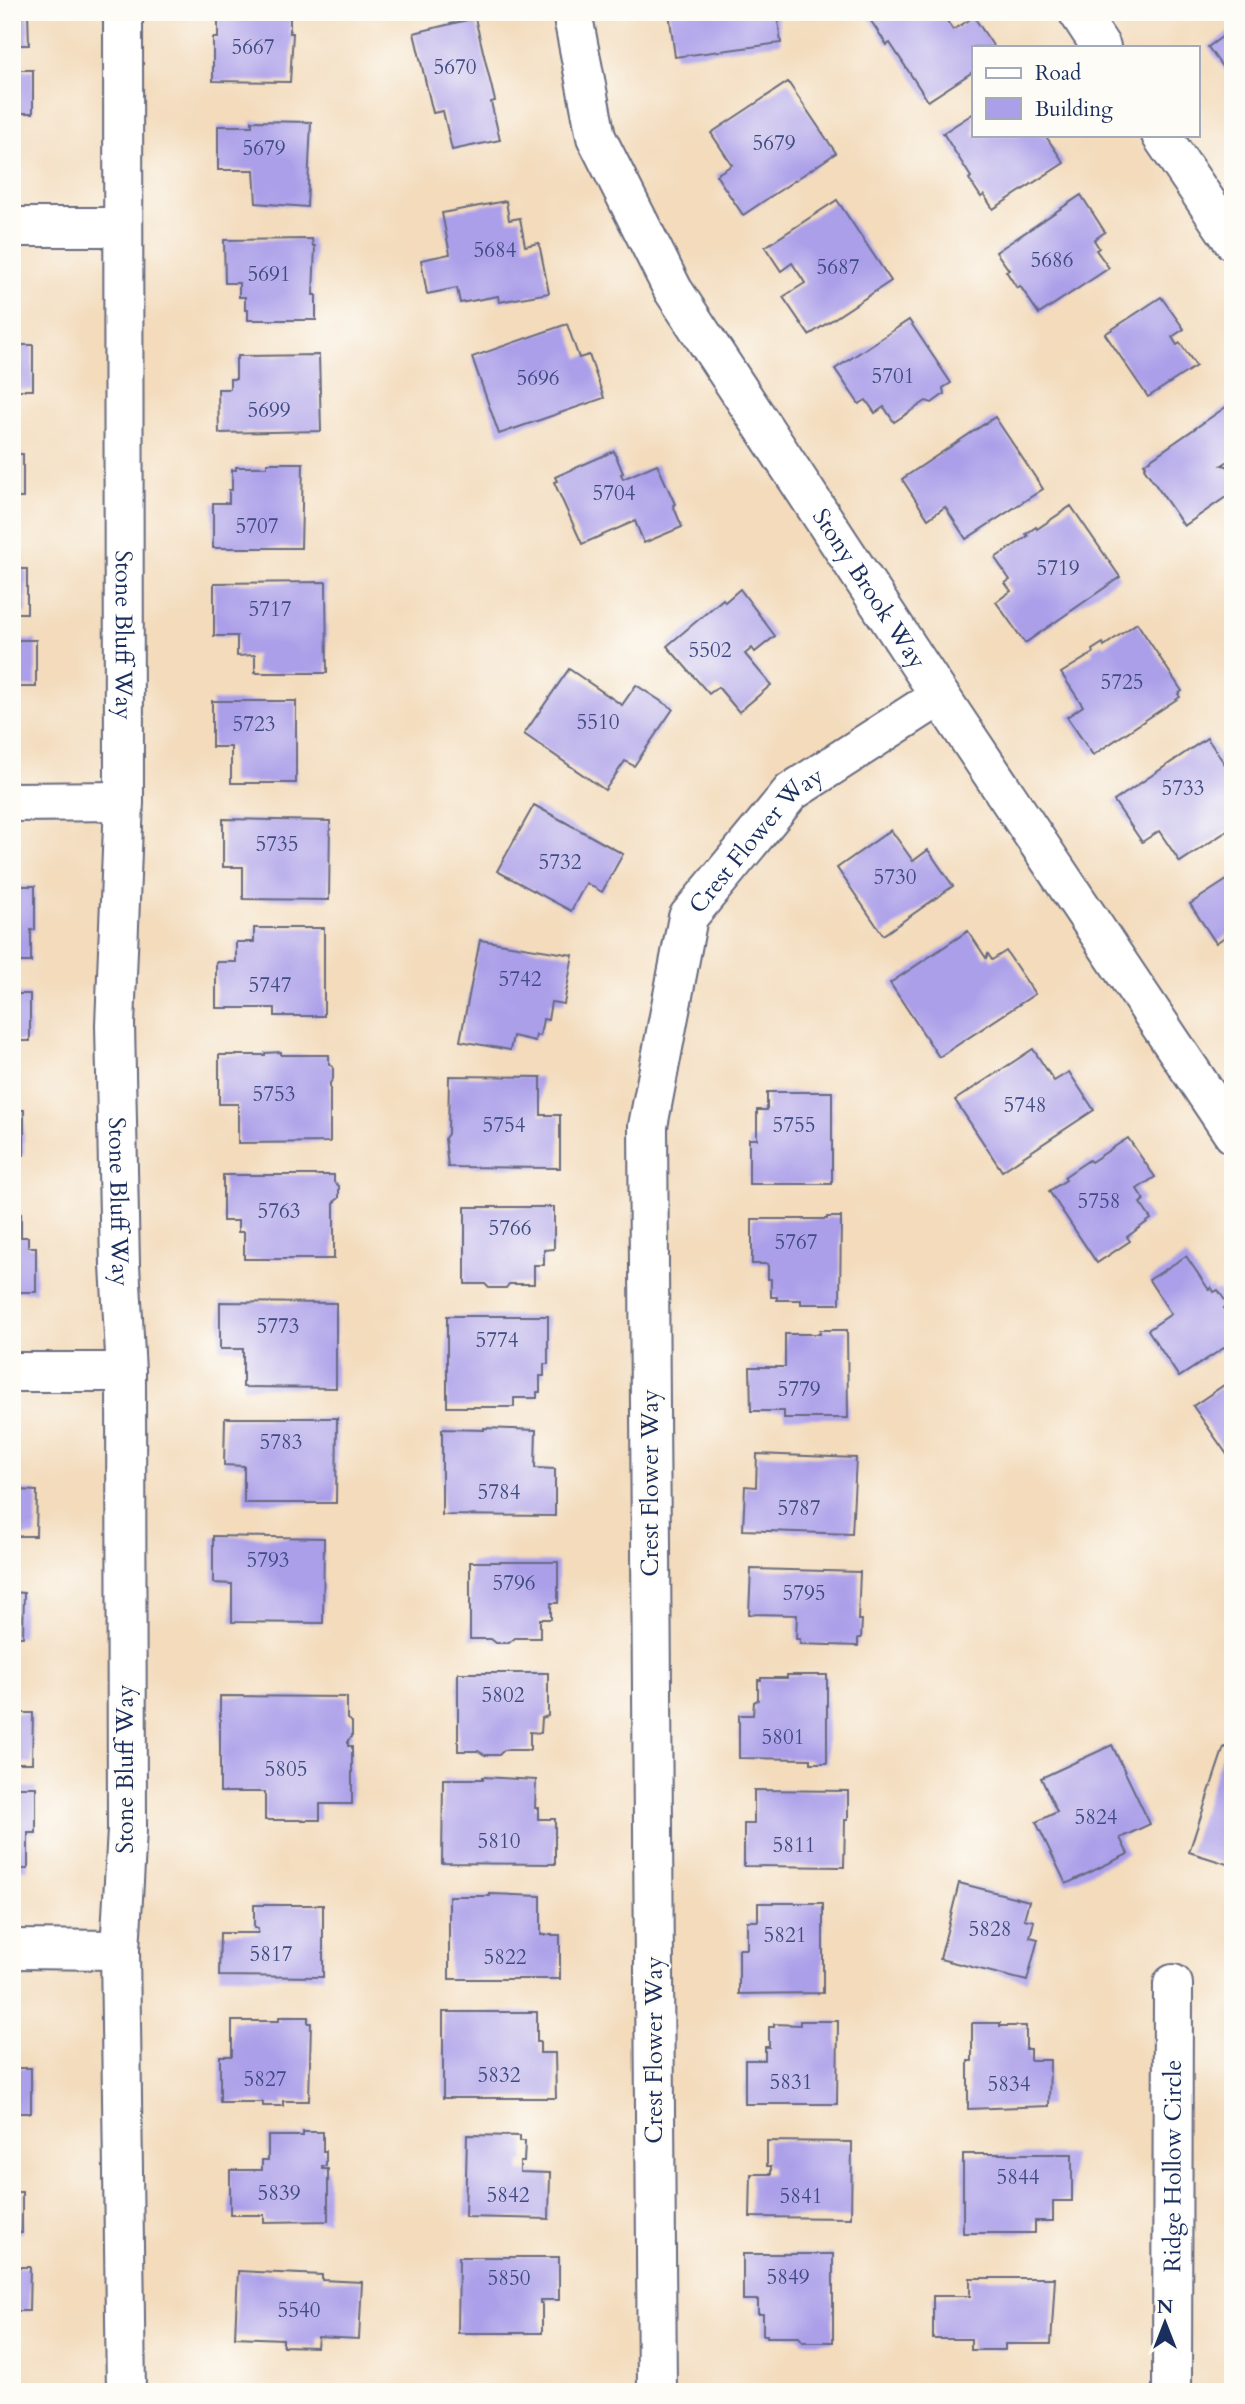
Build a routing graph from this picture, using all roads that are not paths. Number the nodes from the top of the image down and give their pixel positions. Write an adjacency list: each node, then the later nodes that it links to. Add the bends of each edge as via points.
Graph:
1 (123, 12): 7 (street, Stone Bluff Way)
2 (572, 12): 9 (street, Stony Brook Way, via 596,137 673,290)
3 (1078, 12): 4 (street)
4 (1100, 46)
5 (1162, 136): 8 (street)
6 (12, 227): 7 (street)
7 (123, 228): 10 (street, Stone Bluff Way)
8 (1233, 241)
9 (940, 696): 12 (street, Stony Brook Way); 19 (street, Crest Flower Way, via 791,792 688,917 648,1126)
10 (124, 801): 11 (street); 14 (street, Stone Bluff Way, via 116,1025)
11 (12, 802)
12 (1233, 1133)
13 (12, 1372): 14 (street)
14 (125, 1372): 16 (street, Stone Bluff Way, via 127,1830)
15 (12, 1949): 16 (street)
16 (120, 1950): 18 (street, Stone Bluff Way)
17 (1173, 1984): 20 (street, Ridge Hollow Circle)
18 (126, 2392)
19 (657, 2392)
20 (1172, 2392)

